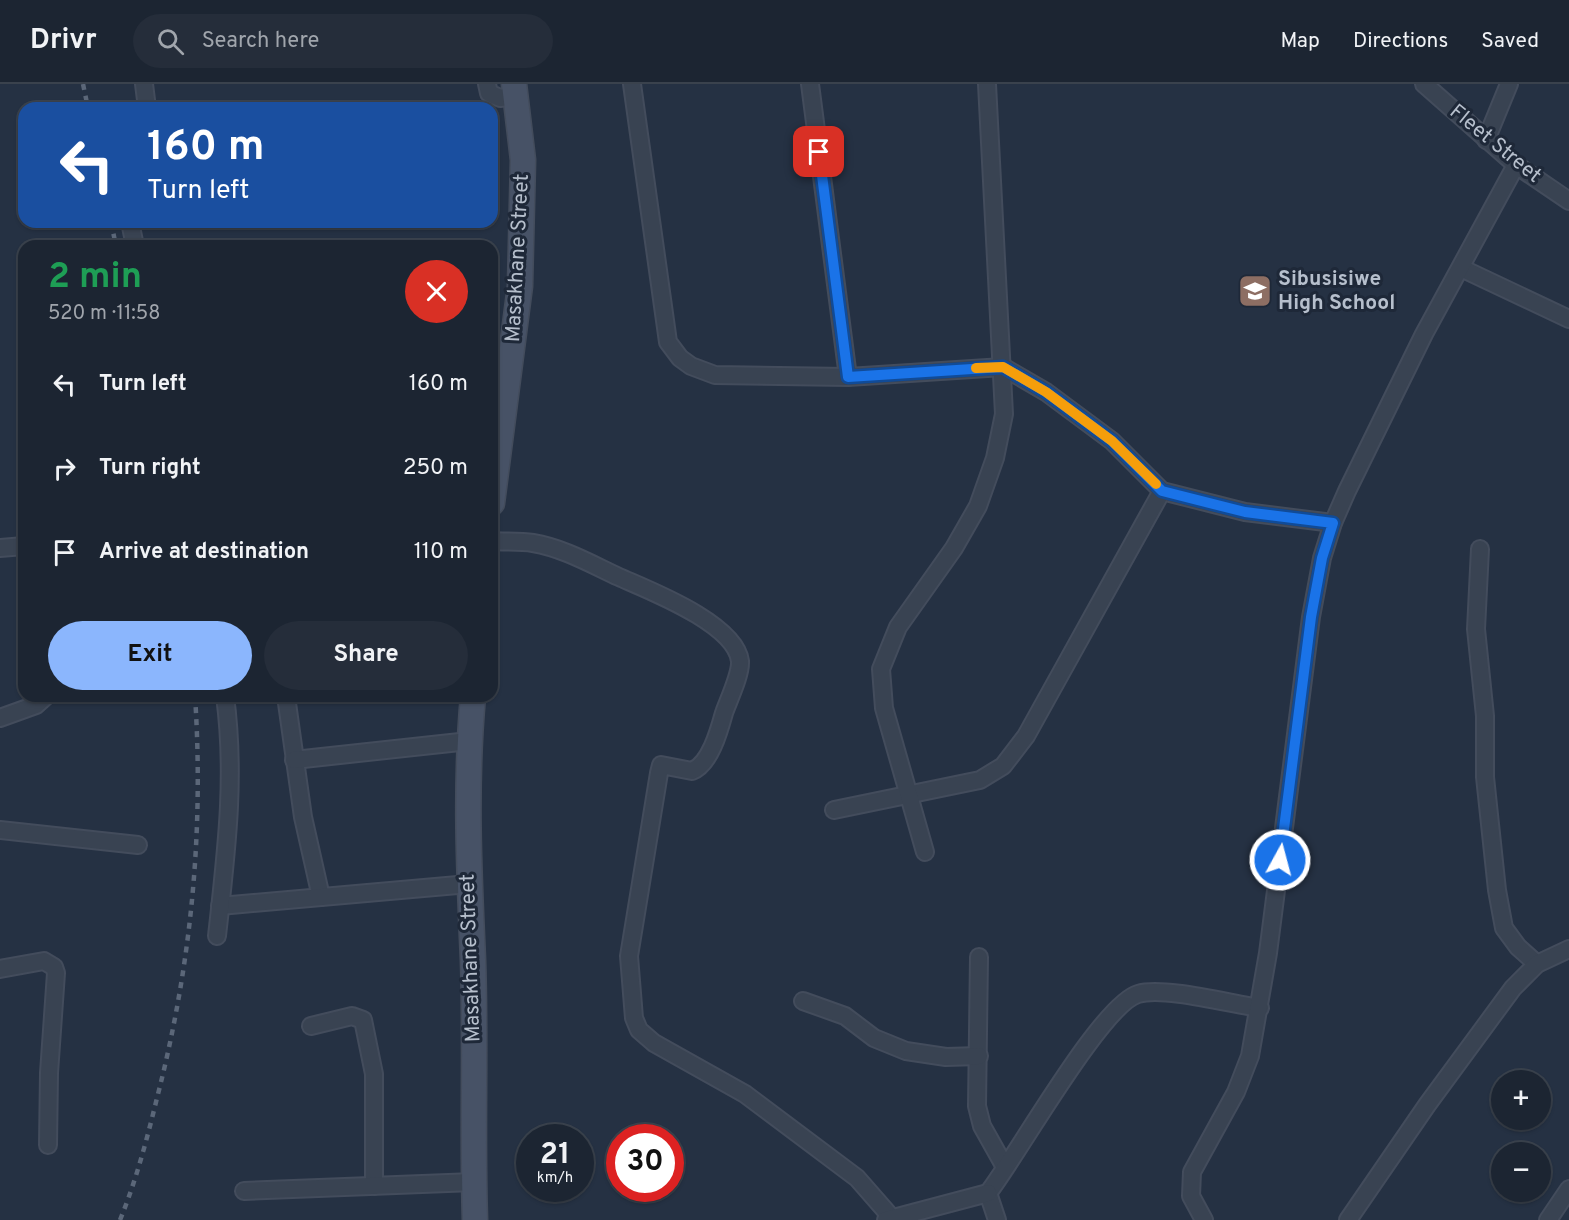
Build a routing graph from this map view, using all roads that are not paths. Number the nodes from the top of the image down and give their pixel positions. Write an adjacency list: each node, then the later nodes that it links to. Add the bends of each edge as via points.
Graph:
1 (144, 84): 9 (street)
2 (487, 84): 8 (street, via 489,93 500,98)
3 (632, 84): 16 (street, via 668,342 691,366 715,375)
4 (810, 84): 16 (street)
5 (987, 84): 15 (street)
6 (1424, 84): 10 (street, Fleet Street)
7 (1509, 84): 10 (street)
8 (515, 90): 17 (street, Masakhane Street, via 523,160 520,286)
9 (146, 102)
10 (1486, 140): 11 (street, Fleet Street)
11 (1515, 165): 12 (street, Fleet Street); 13 (street)
12 (1569, 201)
13 (1461, 268): 14 (street); 19 (street, via 1424,334)
14 (1569, 319)
15 (1003, 367): 16 (street); 18 (street, via 1046,392 1112,441); 31 (street, via 1004,414 995,458 978,506 954,548 898,627 883,661 884,708)
16 (848, 377)
17 (498, 443)
18 (1162, 491): 19 (street, via 1245,512); 31 (street, via 1026,736 1003,766 980,780)
19 (1333, 523): 45 (street, via 1311,617)
20 (498, 541): 55 (street, via 533,543 564,552 649,589 705,620 735,649 740,672 703,762 692,771 661,765 659,772 629,956 634,1018 639,1030 654,1043 744,1094 857,1178)
21 (18, 546): 22 (street)
22 (0, 548)
23 (1480, 549): 42 (street, via 1476,629 1497,890 1504,928)
24 (39, 702): 28 (street)
25 (226, 702): 38 (street, via 231,813)
26 (287, 702): 30 (street)
27 (472, 702): 29 (street, Masakhane Street)
28 (0, 718)
29 (469, 741): 30 (street); 36 (street, Masakhane Street)
30 (294, 760): 37 (street)
31 (910, 795): 32 (street); 35 (street)
32 (834, 810)
33 (0, 830): 34 (street)
34 (138, 845)
35 (926, 852)
36 (469, 884): 37 (street); 50 (street, Masakhane Street)
37 (321, 897): 38 (street)
38 (220, 906): 39 (street)
39 (217, 936)
40 (1569, 949): 42 (street)
41 (979, 957): 47 (street)
42 (1537, 964): 59 (street, via 1494,1013)
43 (0, 969): 48 (street, via 44,961 56,973)
44 (803, 1001): 47 (street, via 845,1016 874,1038 906,1051 946,1057)
45 (1260, 1008): 49 (street, via 1171,993 1137,994 1114,1011 1093,1036); 58 (street, via 1250,1056 1236,1092 1192,1172 1191,1196)
46 (311, 1026): 51 (street, via 352,1016 363,1020 374,1074)
47 (979, 1056): 49 (street, via 977,1106 982,1126)
48 (48, 1145)
49 (1005, 1167): 54 (street)
50 (474, 1182): 51 (street); 56 (street, Masakhane Street)
51 (374, 1186): 53 (street)
52 (1569, 1189): 60 (street)
53 (244, 1191)
54 (988, 1193): 55 (street); 57 (street)
55 (889, 1219)
56 (475, 1220)
57 (997, 1220)
58 (1204, 1220)
59 (1348, 1220)
60 (1548, 1220)

